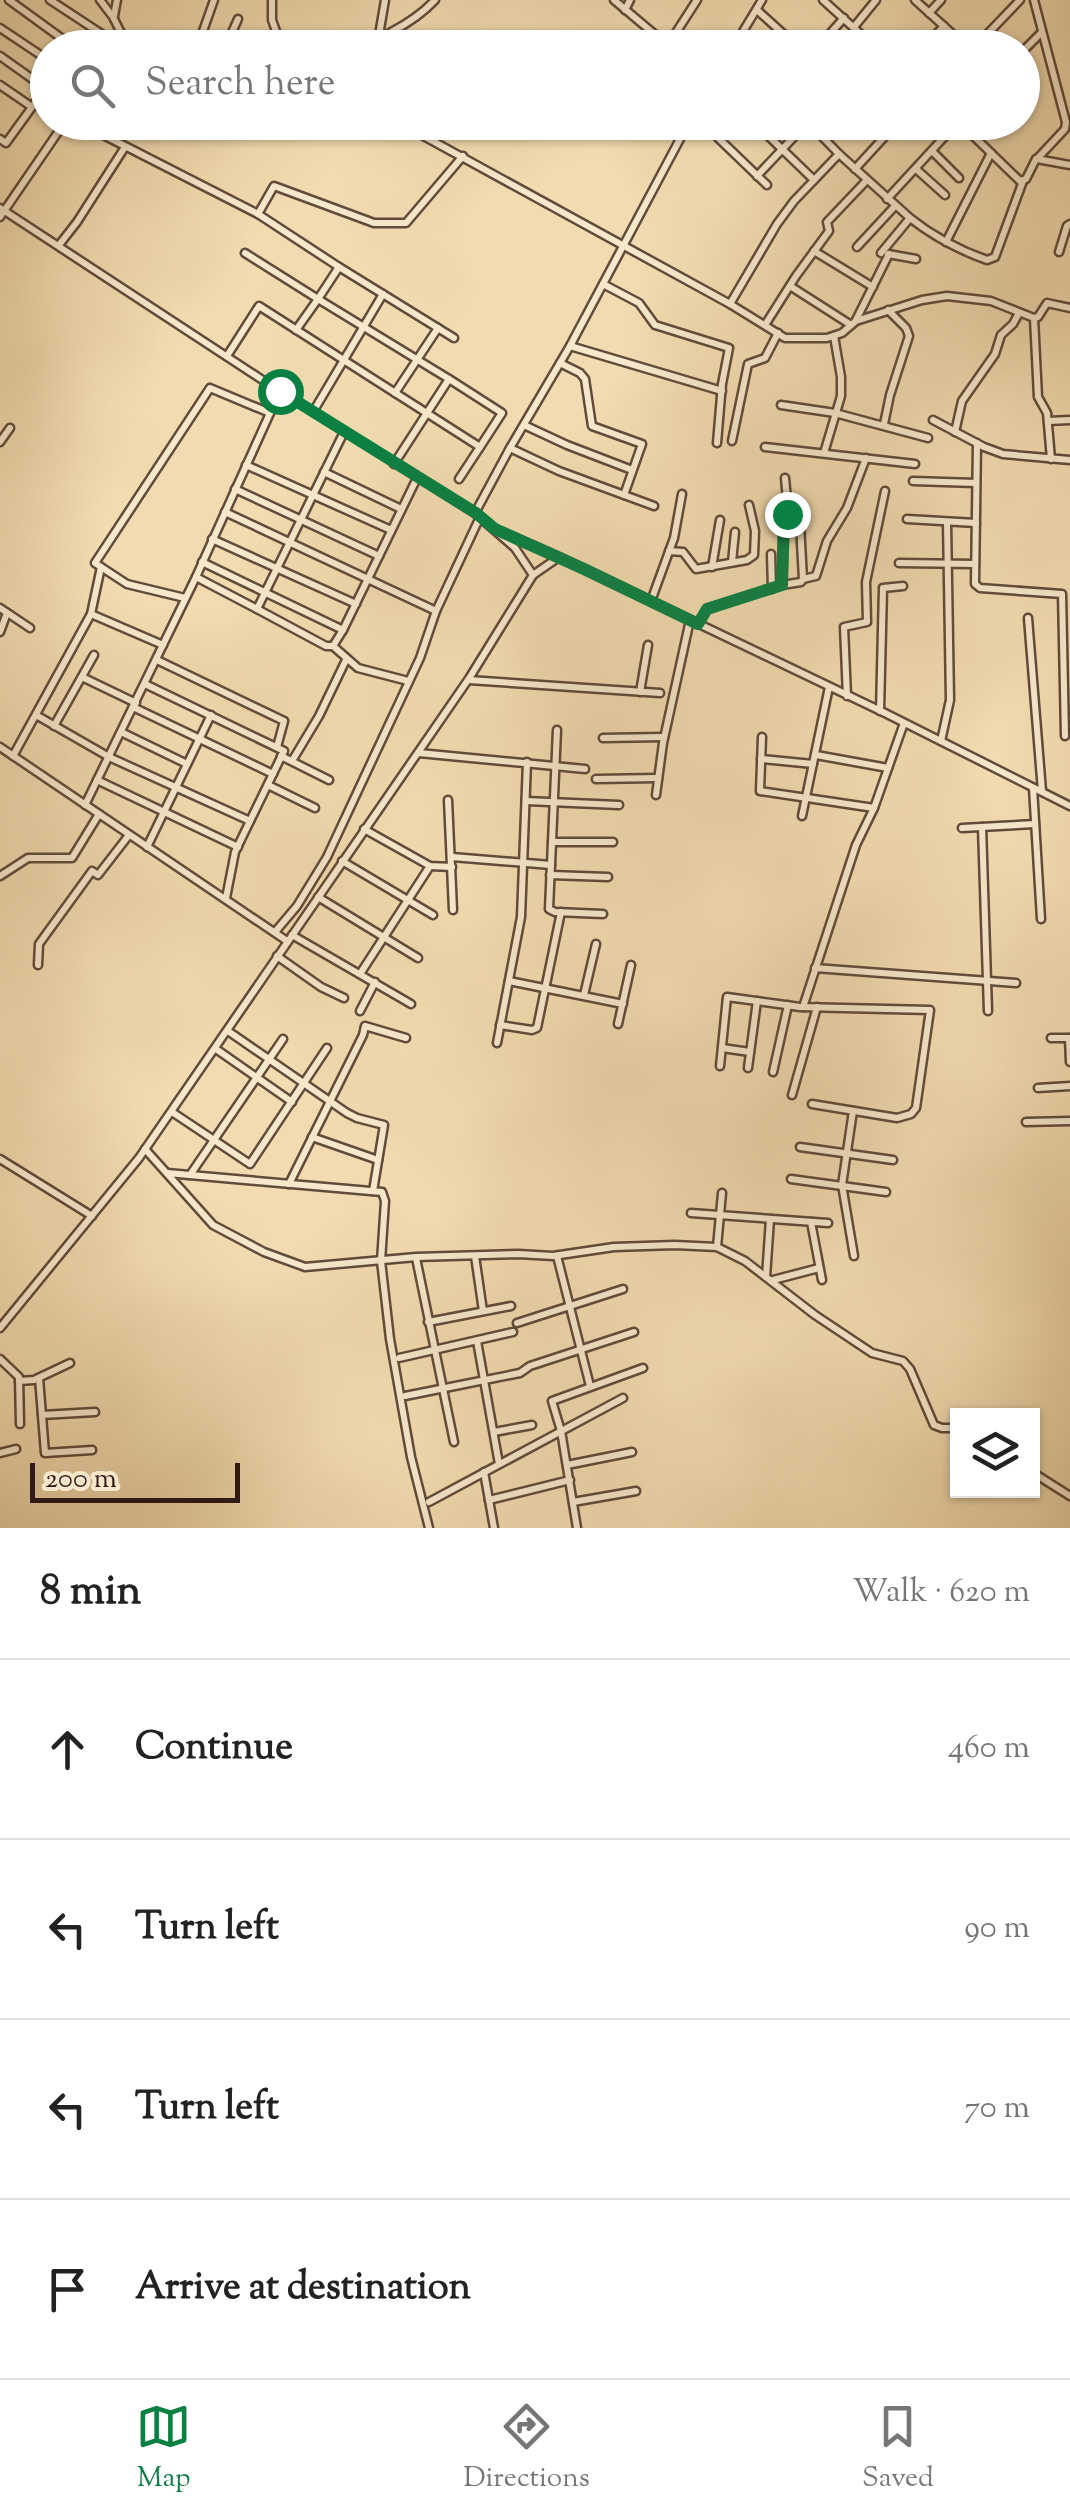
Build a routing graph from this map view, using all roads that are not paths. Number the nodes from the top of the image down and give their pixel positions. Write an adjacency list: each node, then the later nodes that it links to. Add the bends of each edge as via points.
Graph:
1 (9, 0): 28 (street)
2 (50, 0): 29 (street)
3 (100, 0): 22 (street)
4 (117, 0): 22 (street)
5 (214, 0): 31 (street)
6 (272, 0): 33 (street)
7 (384, 0): 34 (street)
8 (436, 0): 35 (street)
9 (614, 0): 19 (street)
10 (630, 0): 19 (street)
11 (697, 0): 37 (street)
12 (762, 0): 20 (street)
13 (823, 0): 23 (street)
14 (876, 0): 26 (street)
15 (915, 0): 21 (street)
16 (940, 0): 21 (street)
17 (1020, 0): 44 (street)
18 (1034, 0): 45 (street)
19 (624, 10): 36 (street)
20 (757, 10): 38 (street); 39 (street)
21 (929, 13): 25 (street)
22 (113, 17): 30 (street)
23 (844, 18): 26 (street); 40 (street)
24 (238, 19): 32 (street)
25 (944, 26): 42 (street); 43 (street)
26 (854, 27): 41 (street)
27 (0, 28): 46 (street)
28 (50, 30)
29 (92, 30)
30 (120, 30)
31 (203, 30)
32 (233, 30)
33 (276, 30)
34 (380, 30)
35 (394, 30)
36 (650, 30)
37 (679, 30)
38 (744, 30)
39 (779, 30)
40 (833, 30)
41 (857, 30)
42 (940, 30)
43 (949, 30)
44 (989, 30)
45 (1042, 32): 71 (street, via 1066,122)
46 (30, 48)
47 (0, 56): 48 (street)
48 (30, 76)
49 (0, 86): 50 (street)
50 (30, 106)
51 (30, 109): 63 (street)
52 (52, 140): 84 (street)
53 (113, 140): 64 (street)
54 (432, 140): 70 (street)
55 (679, 140): 90 (street)
56 (720, 140): 75 (street)
57 (773, 140): 65 (street)
58 (792, 140): 65 (street)
59 (826, 140): 68 (street)
60 (882, 140): 73 (street)
61 (942, 140): 67 (street)
62 (977, 140): 69 (street)
63 (3, 141): 66 (street)
64 (125, 146): 85 (street); 89 (street)
65 (782, 149): 75 (street); 77 (street)
66 (0, 150)
67 (932, 152): 74 (street); 76 (street)
68 (838, 154): 73 (street); 77 (street)
69 (991, 154): 79 (street); 88 (street)
70 (463, 156): 85 (street, via 406,223 374,223 274,186); 90 (street)
71 (1036, 159): 72 (street); 79 (street)
72 (1070, 165)
73 (855, 169): 78 (street)
74 (916, 169): 81 (street); 82 (street)
75 (757, 176): 80 (street)
76 (960, 178)
77 (814, 180): 103 (street, via 777,224)
78 (867, 180): 82 (street); 92 (street, via 827,222 829,231)
79 (1023, 181): 88 (street, via 996,257 987,260)
80 (767, 185)
81 (945, 196)
82 (887, 198): 83 (street)
83 (896, 206): 86 (street); 91 (street)
84 (2, 212): 89 (street)
85 (258, 214): 97 (street)
86 (910, 218): 88 (street); 95 (street, via 882,252)
87 (1070, 224): 93 (street)
88 (946, 242)
89 (59, 246): 117 (street)
90 (624, 246): 98 (street); 103 (street)
91 (856, 247)
92 (814, 252): 99 (street); 100 (street)
93 (1060, 252)
94 (244, 254): 102 (street)
95 (889, 254): 96 (street); 100 (street)
96 (916, 259)
97 (339, 267): 101 (street); 102 (street)
98 (603, 284): 116 (street); 123 (street, via 639,302 655,326 728,348)
99 (790, 286): 108 (street); 109 (street)
100 (873, 287): 108 (street)
101 (384, 294): 110 (street); 111 (street)
102 (318, 299): 110 (street); 112 (street)
103 (730, 304): 109 (street)
104 (1070, 308): 107 (street, via 1047,303)
105 (888, 310): 106 (street, via 960,296); 108 (street); 134 (street, via 909,336)
106 (1019, 313): 107 (street); 137 (street, via 970,386)
107 (1034, 318): 132 (street, via 1038,396)
108 (853, 323): 114 (street)
109 (766, 326): 113 (street)
110 (364, 327): 118 (street); 119 (street)
111 (438, 328): 115 (street); 119 (street)
112 (296, 330): 117 (street, via 259,306); 118 (street)
113 (778, 334): 114 (street); 139 (street, via 766,358 748,364)
114 (834, 336): 127 (street, via 840,377)
115 (454, 338)
116 (570, 346): 120 (street); 123 (street)
117 (227, 356): 122 (street)
118 (344, 360): 124 (street); 126 (street)
119 (417, 360): 121 (street); 124 (street)
120 (560, 363): 133 (street); 153 (street, via 585,378 592,426 641,442)
121 (450, 379): 129 (street); 144 (street, via 502,413)
122 (280, 391): 126 (street); 128 (street)
123 (722, 391): 141 (street)
124 (395, 393): 129 (street)
125 (781, 404): 127 (street)
126 (312, 412): 136 (street)
127 (835, 412): 134 (street); 146 (street)
128 (270, 413): 152 (street); 190 (street, via 210,388 95,564)
129 (427, 414): 144 (street); 150 (street)
130 (932, 420): 137 (street)
131 (1070, 420): 132 (street)
132 (1048, 421): 148 (street)
133 (524, 424): 145 (street); 153 (street)
134 (884, 424): 138 (street)
135 (10, 428): 140 (street)
136 (344, 432): 150 (street); 154 (street)
137 (955, 432): 142 (street)
138 (928, 438)
139 (732, 441)
140 (0, 442)
141 (717, 443)
142 (977, 444): 148 (street); 159 (street)
143 (766, 446): 146 (street)
144 (480, 448): 157 (street)
145 (510, 448): 164 (street); 170 (street)
146 (824, 453): 147 (street)
147 (866, 458): 151 (street); 196 (street, via 816,576)
148 (1052, 459): 149 (street)
149 (1070, 460)
150 (394, 464): 155 (street)
151 (915, 464)
152 (246, 465): 160 (street); 163 (street)
153 (632, 470): 164 (street)
154 (324, 472): 163 (street); 168 (street)
155 (417, 478): 168 (street); 170 (street)
156 (786, 478): 197 (street)
157 (459, 479)
158 (913, 482): 159 (street)
159 (976, 483): 175 (street)
160 (235, 490): 169 (street); 172 (street)
161 (885, 491): 226 (street, via 866,582 867,622 844,626)
162 (682, 494): 181 (street)
163 (313, 495): 172 (street); 177 (street)
164 (624, 495): 166 (street)
165 (750, 504): 186 (street, via 754,555)
166 (654, 506)
167 (799, 506): 196 (street)
168 (402, 509): 177 (street)
169 (225, 512): 179 (street); 180 (street)
170 (478, 515): 176 (street); 206 (street)
171 (907, 519): 174 (street)
172 (301, 520): 180 (street); 183 (street)
173 (720, 520): 191 (street)
174 (946, 522): 175 (street); 188 (street)
175 (976, 522): 189 (street)
176 (495, 529): 184 (street); 193 (street)
177 (391, 530): 183 (street)
178 (735, 532): 186 (street)
179 (212, 540): 185 (street); 192 (street)
180 (290, 542): 192 (street); 195 (street)
181 (669, 551): 191 (street, via 683,552 696,569); 202 (street)
182 (771, 554): 199 (street)
183 (379, 556): 195 (street)
184 (558, 557): 193 (street); 202 (street)
185 (202, 562): 194 (street); 200 (street)
186 (732, 562): 191 (street)
187 (899, 563): 188 (street)
188 (946, 564): 189 (street); 240 (street, via 950,700)
189 (975, 564): 235 (street, via 980,588 1062,594)
190 (101, 567): 201 (street, via 127,584); 207 (street)
191 (712, 567)
192 (277, 568): 200 (street); 203 (street)
193 (533, 576): 220 (street)
194 (196, 578): 201 (street); 204 (street)
195 (368, 578): 203 (street); 206 (street)
196 (804, 578): 197 (street)
197 (782, 585): 199 (street)
198 (903, 586): 228 (street, via 883,588)
199 (772, 589): 209 (street, via 707,609)
200 (265, 592): 204 (street); 211 (street)
201 (185, 598): 213 (street)
202 (652, 601): 209 (street)
203 (356, 604): 211 (street)
204 (257, 609): 215 (street)
205 (4, 610): 210 (street); 212 (street)
206 (436, 611): 221 (street)
207 (91, 614): 213 (street); 229 (street)
208 (1028, 618): 263 (street)
209 (694, 622): 223 (street); 238 (street)
210 (30, 628)
211 (343, 630): 215 (street)
212 (0, 632)
213 (164, 645): 217 (street)
214 (648, 645): 224 (street)
215 (333, 646): 218 (street)
216 (94, 655): 219 (street)
217 (157, 660): 222 (street); 242 (street, via 279,717 284,721)
218 (346, 660): 221 (street, via 367,673); 249 (street)
219 (82, 677): 227 (street); 232 (street)
220 (468, 680): 224 (street); 243 (street)
221 (408, 682): 304 (street, via 327,858)
222 (145, 684): 227 (street); 230 (street)
223 (829, 688): 226 (street); 248 (street)
224 (640, 692): 225 (street)
225 (660, 693)
226 (847, 696): 228 (street)
227 (134, 705): 234 (street); 239 (street)
228 (880, 711): 231 (street)
229 (36, 715): 232 (street); 244 (street)
230 (211, 716): 239 (street); 242 (street)
231 (904, 723): 240 (street); 253 (street)
232 (54, 726): 245 (street)
233 (557, 730): 252 (street)
234 (121, 732): 245 (street); 251 (street)
235 (1065, 736)
236 (762, 737): 247 (street)
237 (603, 738): 238 (street)
238 (664, 738): 256 (street)
239 (199, 739): 251 (street); 255 (street)
240 (941, 741): 261 (street)
241 (0, 747): 244 (street)
242 (277, 748): 246 (street)
243 (418, 753): 250 (street); 281 (street)
244 (13, 756): 269 (street)
245 (109, 756): 257 (street); 262 (street)
246 (282, 756): 249 (street); 255 (street)
247 (761, 759): 248 (street); 265 (street, via 760,791)
248 (814, 759): 253 (street); 265 (street)
249 (292, 761): 258 (street)
250 (527, 762): 252 (street); 267 (street)
251 (187, 764): 262 (street)
252 (554, 765): 254 (street); 268 (street)
253 (888, 768): 273 (street)
254 (585, 769)
255 (273, 774): 260 (street)
256 (658, 778): 259 (street); 264 (street)
257 (97, 780): 269 (street); 274 (street)
258 (329, 780)
259 (596, 780)
260 (268, 784): 272 (street); 277 (street)
261 (1032, 787): 263 (street); 278 (street)
262 (176, 788): 274 (street); 277 (street)
263 (1042, 792): 271 (street)
264 (656, 795)
265 (806, 797): 273 (street); 276 (street)
266 (448, 800): 287 (street)
267 (526, 801): 268 (street); 289 (street)
268 (553, 802): 270 (street); 283 (street)
269 (85, 805): 275 (street)
270 (619, 805)
271 (1070, 806)
272 (315, 808)
273 (874, 808): 312 (street)
274 (164, 812): 285 (street); 286 (street)
275 (99, 814): 282 (street); 294 (street, via 72,858 28,858)
276 (802, 816)
277 (250, 821): 285 (street)
278 (1035, 824): 279 (street); 303 (street)
279 (982, 826): 280 (street); 315 (street)
280 (962, 828)
281 (364, 830): 288 (street); 291 (street)
282 (129, 835): 286 (street); 310 (street, via 39,944)
283 (552, 842): 284 (street); 290 (street)
284 (613, 842)
285 (238, 846): 297 (street)
286 (146, 847): 297 (street)
287 (452, 857): 289 (street); 292 (street)
288 (342, 861): 296 (street); 298 (street)
289 (524, 864): 290 (street); 314 (street)
290 (551, 865): 293 (street)
291 (430, 866): 292 (street); 298 (street)
292 (452, 867): 299 (street)
293 (550, 875): 295 (street); 300 (street, via 549,908)
294 (0, 876)
295 (608, 878)
296 (318, 897): 305 (street); 306 (street)
297 (225, 899): 304 (street)
298 (408, 900): 302 (street); 305 (street)
299 (453, 910)
300 (562, 912): 301 (street); 318 (street)
301 (603, 914)
302 (433, 915)
303 (1041, 919)
304 (275, 932): 306 (street)
305 (384, 937): 309 (street); 313 (street)
306 (290, 938): 308 (street); 313 (street)
307 (596, 944): 319 (street)
308 (277, 956): 320 (street); 331 (street)
309 (418, 958)
310 (38, 964)
311 (632, 964): 323 (street)
312 (816, 968): 315 (street); 325 (street)
313 (360, 974): 316 (street)
314 (509, 981): 318 (street); 330 (street)
315 (988, 981): 317 (street); 327 (street)
316 (376, 982): 322 (street); 328 (street)
317 (1016, 983)
318 (546, 987): 319 (street); 330 (street, via 538,1028)
319 (584, 996): 323 (street)
320 (344, 998)
321 (757, 1001): 324 (street); 339 (street, via 727,996); 340 (street)
322 (411, 1004)
323 (622, 1004): 329 (street)
324 (788, 1005): 325 (street); 345 (street)
325 (803, 1006): 326 (street)
326 (817, 1006): 350 (street); 354 (street, via 930,1010 914,1112 897,1118)
327 (988, 1011)
328 (360, 1012)
329 (618, 1024)
330 (500, 1026): 336 (street)
331 (228, 1032): 337 (street); 341 (street)
332 (406, 1038): 352 (street, via 365,1026)
333 (1051, 1038): 334 (street)
334 (1069, 1038): 342 (street)
335 (283, 1040): 341 (street)
336 (497, 1042)
337 (216, 1048): 346 (street); 355 (street)
338 (327, 1048): 347 (street)
339 (722, 1048): 340 (street); 343 (street)
340 (750, 1052): 344 (street)
341 (269, 1060): 346 (street); 347 (street)
342 (1070, 1062)
343 (720, 1066)
344 (748, 1068)
345 (773, 1072)
346 (257, 1077): 351 (street); 359 (street)
347 (304, 1083): 351 (street); 352 (street)
348 (1070, 1086): 349 (street)
349 (1038, 1088)
350 (792, 1094)
351 (292, 1102): 359 (street, via 250,1164)
352 (331, 1102): 358 (street); 364 (street, via 384,1124)
353 (812, 1104): 354 (street)
354 (853, 1110): 362 (street)
355 (172, 1112): 359 (street); 361 (street)
356 (1070, 1121): 357 (street)
357 (1026, 1122)
358 (312, 1137): 364 (street); 369 (street)
359 (214, 1139): 367 (street)
360 (800, 1147): 362 (street)
361 (146, 1149): 366 (street); 376 (street)
362 (847, 1152): 365 (street); 370 (street)
363 (0, 1159): 376 (street)
364 (378, 1160): 371 (street)
365 (893, 1160)
366 (167, 1174): 367 (street); 385 (street, via 213,1226 264,1252 305,1266)
367 (190, 1175): 369 (street)
368 (791, 1179): 370 (street)
369 (289, 1184): 371 (street)
370 (842, 1185): 372 (street); 383 (street)
371 (373, 1191): 385 (street, via 385,1196)
372 (886, 1192)
373 (722, 1193): 375 (street)
374 (691, 1213): 375 (street)
375 (720, 1215): 377 (street); 380 (street)
376 (92, 1216): 395 (street)
377 (770, 1218): 378 (street); 387 (street)
378 (810, 1222): 379 (street); 386 (street)
379 (828, 1223)
380 (717, 1247): 382 (street, via 614,1247); 387 (street)
381 (475, 1256): 382 (street); 384 (street); 392 (street)
382 (557, 1256): 391 (street)
383 (854, 1256)
384 (416, 1257): 385 (street); 393 (street)
385 (381, 1261): 435 (street, via 397,1382)
386 (819, 1268): 387 (street); 388 (street)
387 (769, 1279): 416 (street, via 872,1353 904,1361 934,1425)
388 (822, 1280)
389 (623, 1289): 391 (street)
390 (512, 1306): 392 (street)
391 (570, 1307): 394 (street); 399 (street)
392 (483, 1311): 393 (street)
393 (428, 1322): 400 (street)
394 (517, 1324)
395 (0, 1328)
396 (513, 1332): 398 (street)
397 (634, 1332): 399 (street)
398 (477, 1341): 400 (street); 406 (street)
399 (582, 1349): 406 (street); 408 (street)
400 (434, 1350): 401 (street); 409 (street)
401 (399, 1358)
402 (0, 1359): 407 (street)
403 (70, 1363): 405 (street)
404 (643, 1368): 408 (street)
405 (39, 1378): 407 (street); 413 (street)
406 (486, 1379): 409 (street); 418 (street)
407 (19, 1381): 414 (street)
408 (590, 1386): 417 (street, via 553,1399)
409 (442, 1388): 410 (street); 419 (street)
410 (405, 1396)
411 (623, 1398): 417 (street)
412 (95, 1412): 413 (street)
413 (42, 1415): 421 (street, via 46,1454)
414 (20, 1424)
415 (532, 1424): 418 (street)
416 (950, 1428)
417 (561, 1431): 424 (street); 425 (street)
418 (494, 1432): 424 (street)
419 (454, 1442)
420 (16, 1449): 422 (street)
421 (92, 1450)
422 (0, 1452)
423 (632, 1452): 425 (street)
424 (499, 1464): 426 (street)
425 (567, 1464): 428 (street)
426 (484, 1472): 431 (street); 432 (street)
427 (1040, 1477): 430 (street)
428 (570, 1480): 431 (street); 433 (street)
429 (636, 1492): 433 (street)
430 (1070, 1496)
431 (489, 1500): 436 (street)
432 (429, 1502)
433 (573, 1502): 434 (street)
434 (577, 1527): 437 (street)
435 (429, 1528)
436 (494, 1528)
437 (565, 1528)

